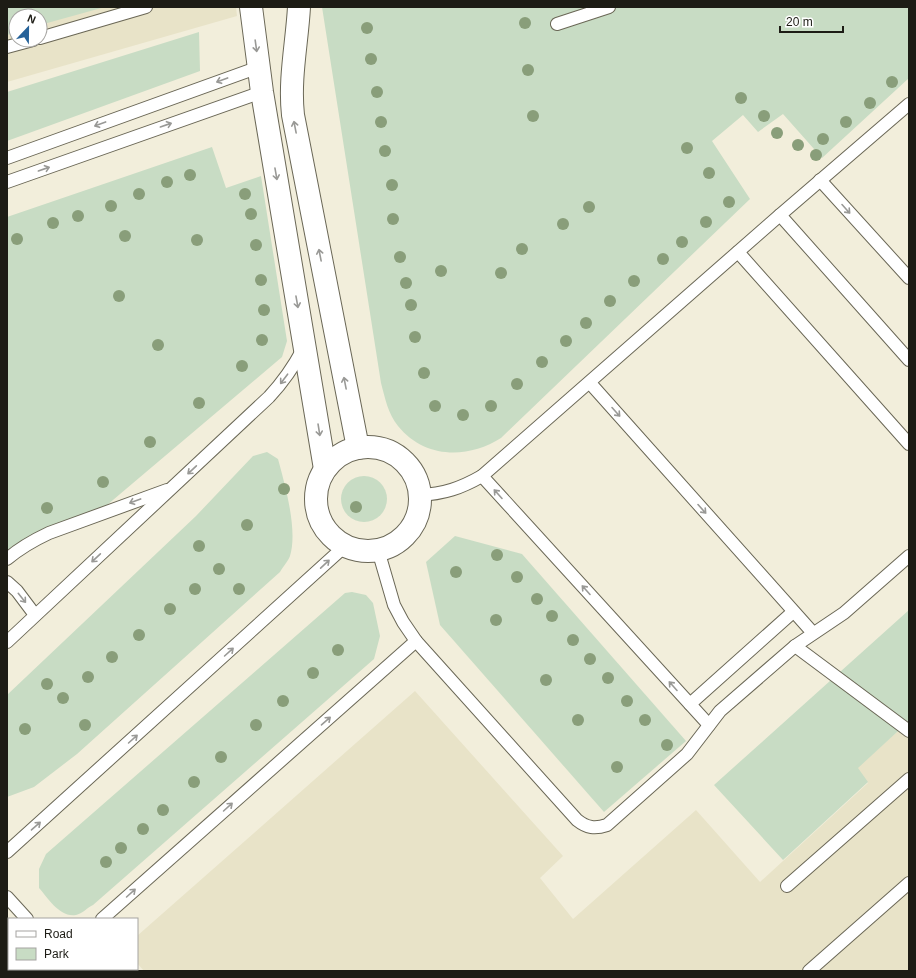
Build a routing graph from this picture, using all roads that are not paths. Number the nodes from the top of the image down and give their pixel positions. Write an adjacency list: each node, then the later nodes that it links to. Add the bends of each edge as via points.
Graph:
1 (146, 7): 6 (lane)
2 (251, 7): 7 (street, one-way to 7)
3 (299, 7): 20 (street, one-way to 3, via 293,115 291,80)
4 (610, 7): 5 (lane)
5 (557, 24)
6 (48, 36)
7 (258, 66): 8 (street); 10 (lane, one-way to 10)
8 (262, 92): 12 (lane, one-way to 8); 16 (street, one-way to 16)
9 (909, 104): 11 (lane)
10 (7, 158)
11 (820, 180): 13 (lane); 15 (lane, one-way to 15)
12 (7, 182)
13 (780, 215): 14 (lane); 17 (lane)
14 (738, 252): 18 (lane); 19 (lane)
15 (909, 278)
16 (305, 346): 21 (street, one-way to 21); 23 (lane, one-way to 23, via 270,397)
17 (909, 360)
18 (590, 383): 22 (lane); 30 (lane, one-way to 30)
19 (909, 444)
20 (358, 448): 21 (street, via 345,452); 24 (street, via 386,451 399,458 409,468 416,481)
21 (325, 469): 25 (street, via 318,481 317,511 322,525 332,537)
22 (482, 476): 24 (lane, via 449,491); 36 (lane, one-way to 22)
23 (172, 488): 28 (lane, one-way to 28, via 49,533 33,540); 31 (lane, one-way to 31)
24 (419, 495): 26 (street, via 416,519 409,530 390,546)
25 (345, 546): 26 (street, via 356,550); 40 (lane, one-way to 25)
26 (378, 550): 33 (lane, via 394,605)
27 (909, 556): 32 (lane, via 844,613)
28 (7, 559)
29 (7, 582): 31 (lane, one-way to 31)
30 (793, 612): 32 (lane); 36 (lane)
31 (35, 615): 34 (lane)
32 (813, 633): 35 (lane)
33 (416, 641): 37 (lane, via 577,820 591,828 607,825 687,754); 45 (lane, one-way to 33)
34 (7, 642)
35 (795, 646): 37 (lane, via 720,711); 38 (lane)
36 (690, 704): 37 (lane)
37 (709, 725)
38 (909, 730)
39 (909, 779): 42 (lane)
40 (7, 852)
41 (909, 883): 46 (lane)
42 (787, 886)
43 (7, 897): 44 (lane)
44 (26, 918)
45 (103, 918)
46 (809, 971)

